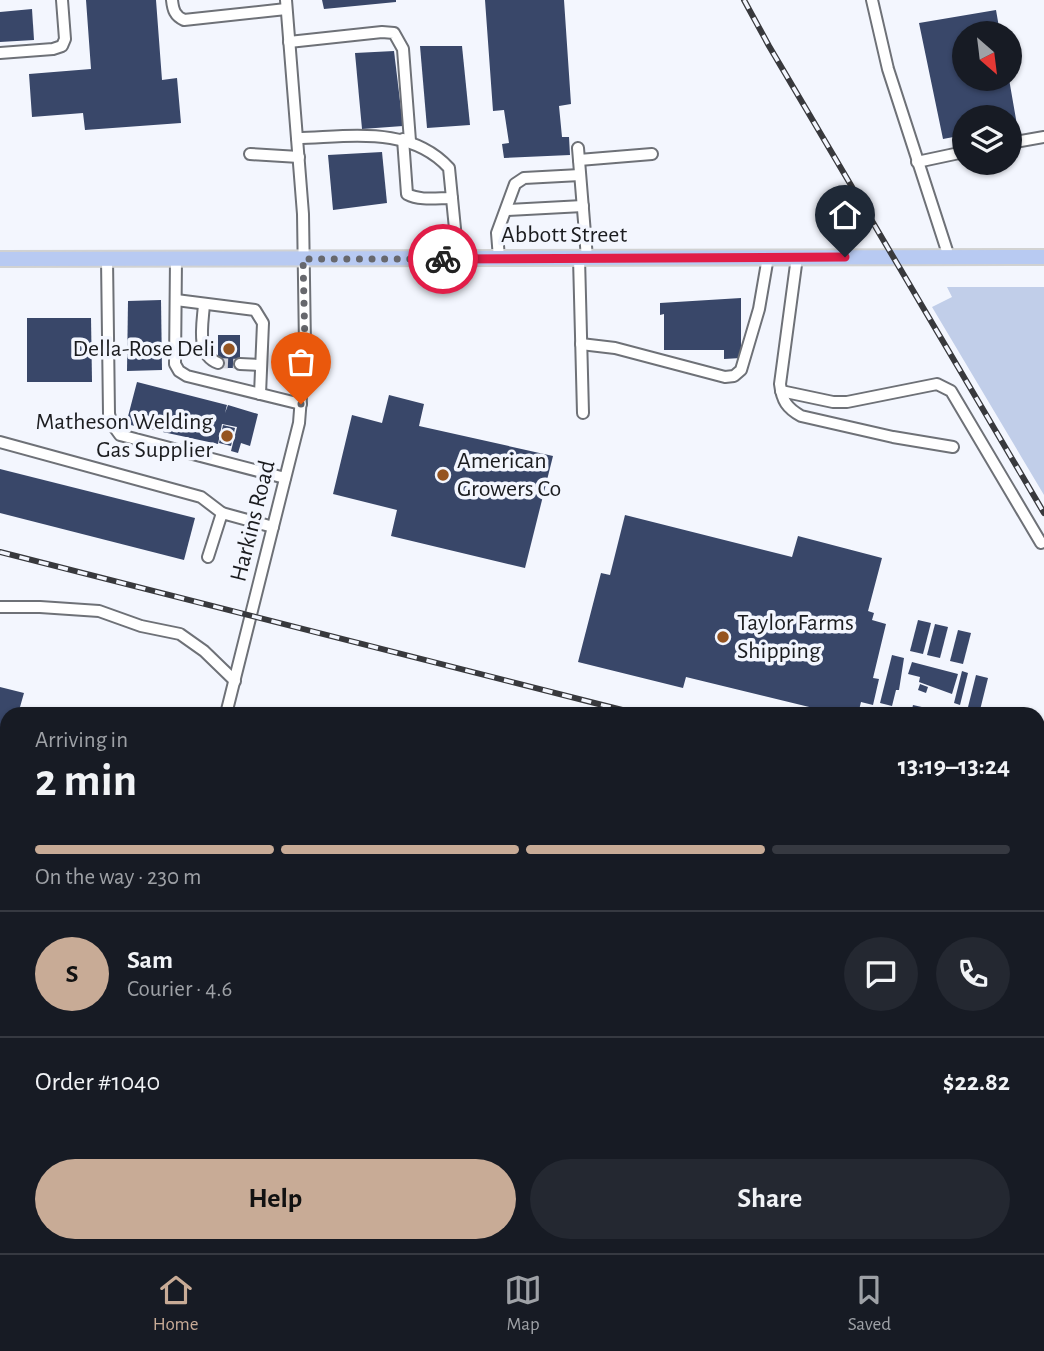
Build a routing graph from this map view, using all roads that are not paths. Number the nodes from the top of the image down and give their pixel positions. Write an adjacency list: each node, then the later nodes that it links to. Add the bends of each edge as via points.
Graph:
1 (62, 0): 6 (street, via 62,46)
2 (172, 0): 4 (street, via 173,10 184,20)
3 (872, 0): 17 (street, via 887,69)
4 (286, 5): 5 (street, Harkins Road)
5 (289, 42): 8 (street, Harkins Road); 9 (street, via 394,33 402,49)
6 (0, 53)
7 (1044, 137): 10 (street)
8 (297, 138): 9 (street); 15 (street, Harkins Road)
9 (407, 140): 19 (street, via 449,167); 19 (street, via 407,194)
10 (1022, 141)
11 (578, 148): 16 (street)
12 (250, 154): 15 (street)
13 (652, 155): 16 (street)
14 (952, 155): 17 (street)
15 (299, 157): 31 (street, Harkins Road)
16 (579, 160): 18 (street)
17 (917, 162): 24 (street)
18 (580, 175): 20 (street); 21 (street, via 524,178 515,184)
19 (452, 198): 32 (street)
20 (583, 206): 21 (street); 27 (street)
21 (506, 210): 26 (street, via 497,233)
22 (768, 257): 23 (main road, Abbott Street); 27 (main road, Abbott Street); 35 (street, via 752,333 741,370 734,376)
23 (797, 257): 24 (main road, Abbott Street); 39 (street)
24 (949, 257): 25 (main road, Abbott Street)
25 (1044, 257)
26 (499, 258): 27 (main road, Abbott Street); 32 (main road, Abbott Street)
27 (583, 258): 35 (street)
28 (0, 259): 29 (main road, Abbott Street)
29 (107, 259): 30 (main road, Abbott Street); 45 (street, via 109,414 120,435)
30 (176, 259): 31 (main road, Abbott Street); 33 (street)
31 (303, 259): 32 (main road, Abbott Street); 41 (street, Harkins Road)
32 (458, 259)
33 (176, 300): 34 (street); 40 (street, via 175,365 179,371)
34 (204, 304): 36 (street, via 203,349); 38 (street, via 255,310 263,323)
35 (581, 344): 42 (street)
36 (218, 363)
37 (240, 364): 38 (street)
38 (261, 365): 40 (street)
39 (781, 391): 44 (street, via 788,409 801,416); 48 (street, via 847,402 937,384 951,391)
40 (260, 394): 41 (street)
41 (301, 404): 45 (street, Harkins Road)
42 (583, 413)
43 (0, 442): 46 (street, via 201,496)
44 (953, 447)
45 (285, 478): 47 (street, Harkins Road)
46 (222, 513): 47 (street); 49 (street)
47 (273, 527): 51 (street, Harkins Road)
48 (1041, 543)
49 (208, 557)
50 (0, 607): 51 (street, via 99,611 180,635)
51 (234, 681): 52 (street, Harkins Road)
52 (228, 707)

